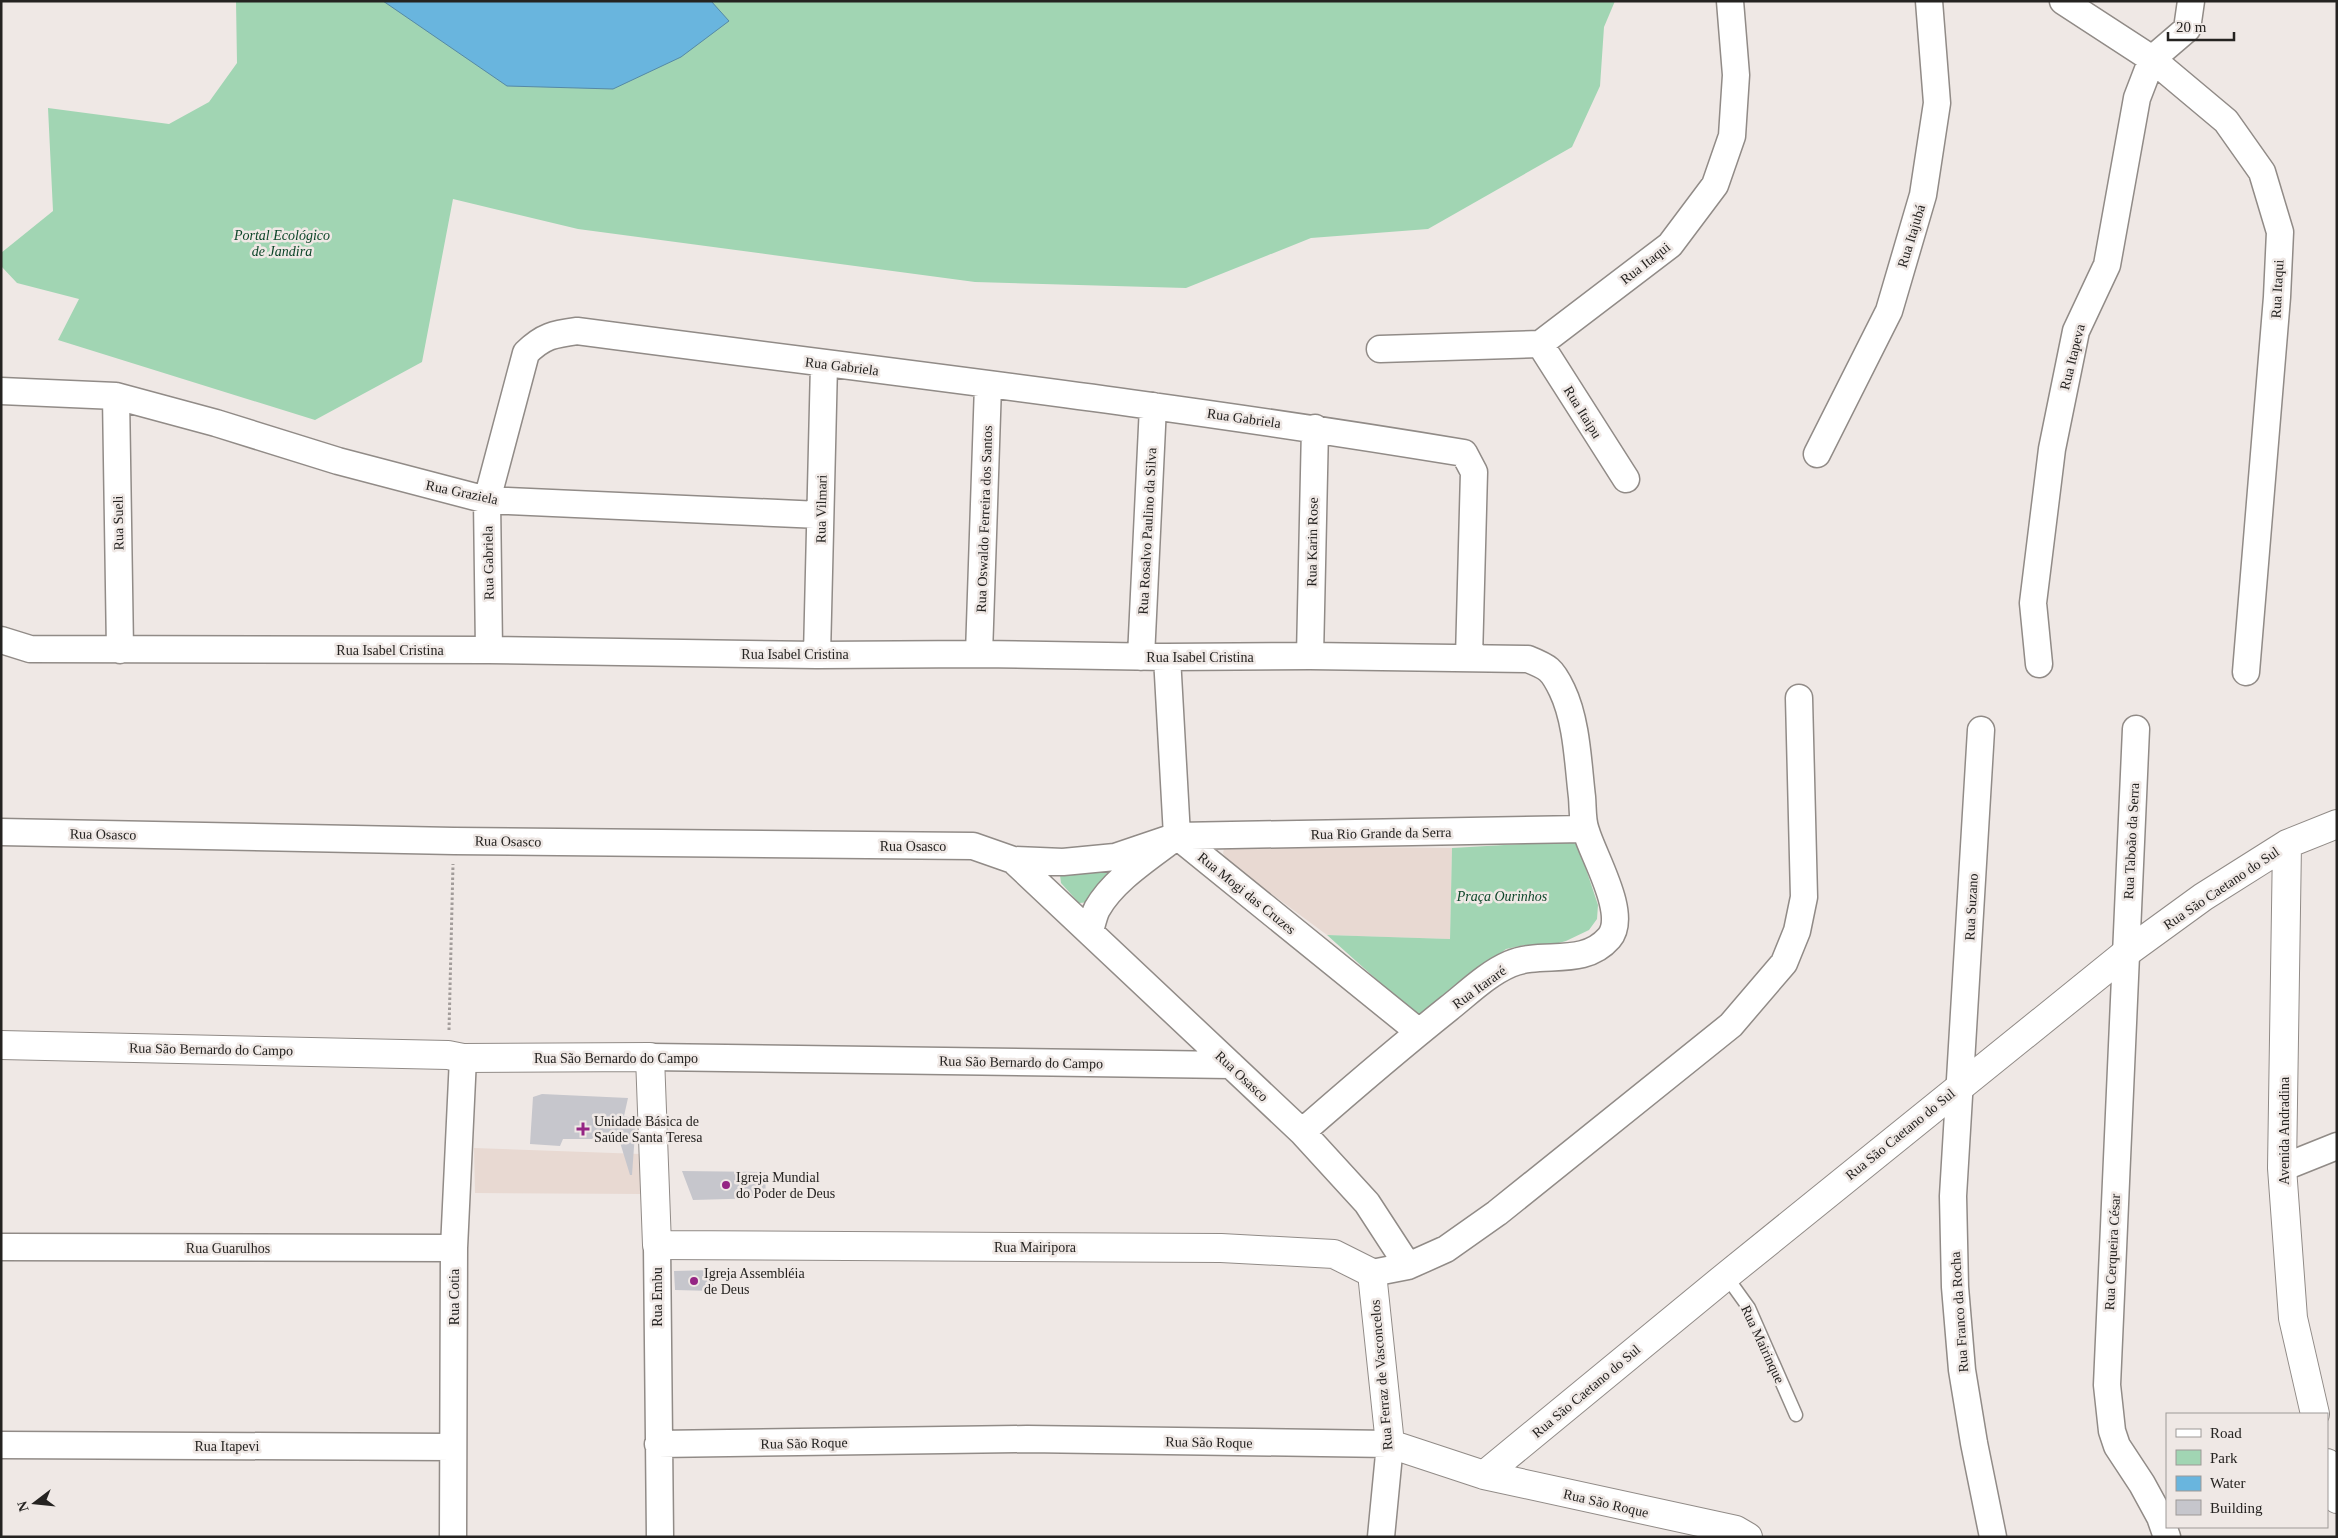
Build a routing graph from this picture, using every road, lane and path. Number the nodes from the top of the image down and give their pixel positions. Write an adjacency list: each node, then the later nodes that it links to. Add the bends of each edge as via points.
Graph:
1 (1730, 1): 6 (street, Rua Itaqui, via 1736,76 1732,136 1715,185 1670,245)
2 (1929, 1): 14 (street, Rua Itajubá, via 1938,103 1923,195 1889,311)
3 (2063, 1): 5 (street, Rua Itaqui)
4 (2191, 1): 5 (street, via 2187,29)
5 (2152, 59): 27 (street, Rua Itapeva, via 2137,98 2108,265 2076,331 2052,449 2032,603); 28 (street, Rua Itaqui, via 2226,121 2262,172 2280,232)
6 (1540, 344): 7 (street); 15 (street, Rua Itaipu)
7 (1380, 349)
8 (824, 364): 9 (street, Rua Gabriela); 16 (street, Rua Gabriela, via 577,331 538,340 526,353); 17 (street, Rua Vilmari)
9 (988, 385): 12 (street, Rua Gabriela); 21 (street, Rua Oswaldo Ferreira dos Santos)
10 (1, 391): 11 (street, Rua Graziela)
11 (116, 396): 16 (street, Rua Graziela, via 216,422 338,461); 19 (street, Rua Sueli)
12 (1153, 406): 13 (street, Rua Gabriela); 24 (street, Rua Rosalvo Paulino da Silva)
13 (1315, 428): 23 (street, Rua Karin Rose); 26 (street, Rua Gabriela, via 1464,453 1474,472)
14 (1817, 454)
15 (1626, 479)
16 (487, 500): 17 (street, Rua Graziela); 20 (street, Rua Gabriela)
17 (820, 515): 22 (street, Rua Vilmari)
18 (1, 640): 19 (street, Rua Isabel Cristina, via 30,649)
19 (120, 650): 20 (street, Rua Isabel Cristina)
20 (489, 650): 22 (street, Rua Isabel Cristina)
21 (979, 654): 22 (street, Rua Isabel Cristina); 24 (street, Rua Isabel Cristina)
22 (817, 655)
23 (1310, 656): 25 (street, Rua Isabel Cristina); 26 (street, Rua Isabel Cristina)
24 (1141, 657): 25 (street, Rua Isabel Cristina)
25 (1167, 657): 35 (street)
26 (1469, 658): 33 (street, Rua Itararé, via 1528,659 1548,668 1563,691 1575,736)
27 (2039, 664)
28 (2246, 672)
29 (1799, 698): 53 (street, via 1804,897 1797,931 1784,963 1731,1025 1497,1213 1446,1249)
30 (2136, 728): 40 (street, Rua Taboão da Serra)
31 (1981, 730): 46 (street, Rua Suzano)
32 (2337, 824): 37 (street, Rua São Caetano do Sul)
33 (1585, 830): 35 (street, Rua Rio Grande da Serra); 41 (street, Rua Itararé, via 1613,899 1615,922 1610,936 1596,949 1579,955 1510,964 1491,975)
34 (1, 832): 36 (street, Rua Osasco)
35 (1177, 836): 38 (street, Rua Osasco, via 1115,857 1063,862); 39 (street, via 1109,893 1097,910); 41 (street, Rua Mogi das Cruzes)
36 (454, 841): 38 (street, Rua Osasco, via 973,846); 43 (path)
37 (2287, 844): 40 (street, Rua São Caetano do Sul, via 2203,897); 49 (street, Avenida Andradina)
38 (1013, 860): 39 (street, Rua Osasco)
39 (1090, 931): 45 (street, Rua Osasco)
40 (2126, 953): 46 (street, Rua São Caetano do Sul); 70 (street, Rua Cerqueira César, via 2108,1343 2109,1408 2117,1446 2142,1484)
41 (1420, 1032): 47 (street, Rua Itararé)
42 (1, 1045): 43 (street, Rua São Bernardo do Campo)
43 (456, 1057): 44 (street, Rua São Bernardo do Campo); 52 (street, Rua Cotia)
44 (650, 1057): 45 (street, Rua São Bernardo do Campo); 50 (street, Rua Embu)
45 (1231, 1066): 47 (street, Rua Osasco)
46 (1961, 1085): 55 (street, Rua São Caetano do Sul); 69 (street, Rua Franco da Rocha, via 1953,1196 1955,1287 1962,1370)
47 (1302, 1132): 53 (street, Rua Osasco, via 1367,1203)
48 (2337, 1146): 49 (street)
49 (2282, 1168): 56 (street, Avenida Andradina, via 2292,1318)
50 (657, 1245): 54 (street, Rua Mairipora, via 1221,1248 1334,1254); 58 (street, Rua Embu)
51 (1, 1247): 52 (street, Rua Guarulhos)
52 (454, 1248): 61 (street, Rua Cotia)
53 (1408, 1266): 54 (street)
54 (1372, 1273): 59 (street, Rua Ferraz de Vasconcelos)
55 (1726, 1276): 57 (lane, Rua Mairinque, via 1749,1308); 63 (street, Rua São Caetano do Sul)
56 (2315, 1413)
57 (1796, 1414)
58 (658, 1444): 59 (street, Rua São Roque, via 1027,1439); 66 (street, Rua Embu)
59 (1390, 1444): 63 (street, Rua São Roque); 67 (street, Rua Ferraz de Vasconcelos)
60 (1, 1445): 61 (street, Rua Itapevi)
61 (453, 1447): 65 (street, Rua Cotia)
62 (2328, 1467): 64 (street)
63 (1484, 1475): 68 (street, Rua São Roque, via 1736,1530)
64 (2337, 1499)
65 (453, 1537)
66 (660, 1537)
67 (1381, 1537)
68 (1748, 1537)
69 (1993, 1537)
70 (2167, 1537)

